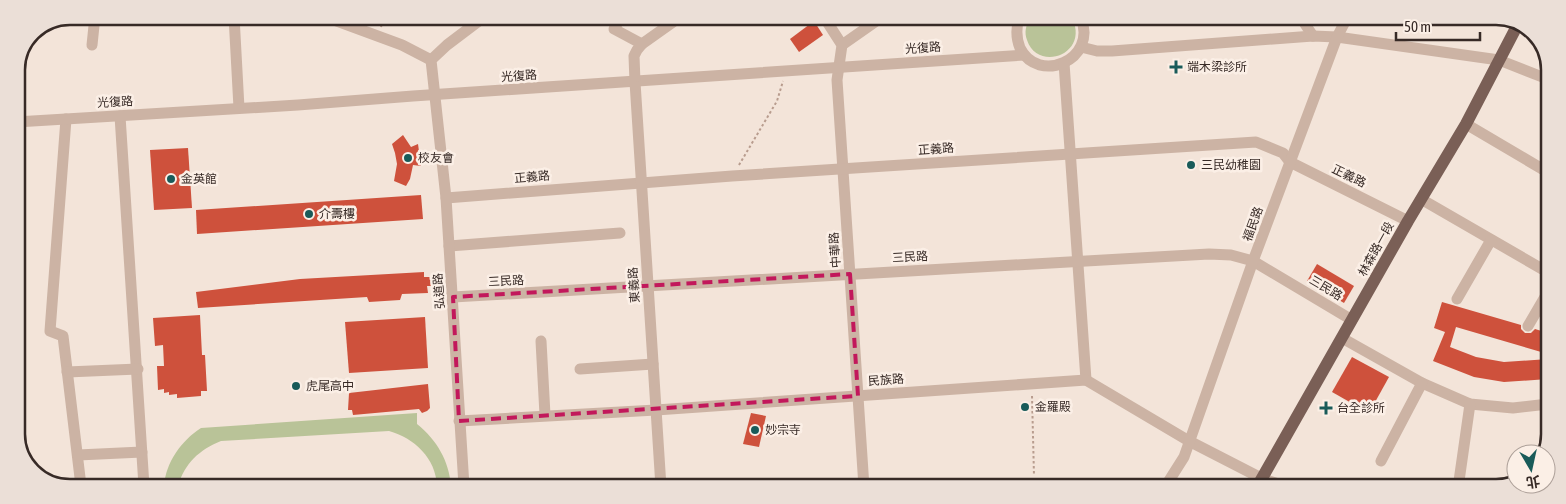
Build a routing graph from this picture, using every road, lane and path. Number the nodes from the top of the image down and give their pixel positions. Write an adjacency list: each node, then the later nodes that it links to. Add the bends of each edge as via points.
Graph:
1 (94, 25): 17 (street)
2 (234, 25): 29 (street)
3 (349, 25): 21 (street)
4 (473, 25): 21 (street)
5 (616, 25): 16 (street, via 614,29)
6 (669, 25): 16 (street)
7 (829, 25): 18 (street)
8 (871, 25): 18 (street)
9 (1017, 25): 20 (street, via 1018,42)
10 (1084, 25): 19 (street)
11 (1306, 25): 14 (street)
12 (1343, 25): 15 (street, 福民路)
13 (1515, 30): 22 (main road, 林森路一段)
14 (1313, 36): 15 (street); 19 (street, via 1097,51)
15 (1337, 37): 22 (street); 35 (street, 福民路)
16 (642, 44): 27 (street, 東義路, via 634,56)
17 (92, 45)
18 (842, 45): 24 (street, 中華路)
19 (1081, 46): 23 (street)
20 (1024, 56): 23 (street, 光復路, via 1047,66); 24 (street, 光復路)
21 (432, 60): 28 (street, 弘道路)
22 (1499, 60): 26 (street); 33 (main road, 林森路一段)
23 (1064, 63): 34 (street)
24 (839, 67): 25 (street, 光復路); 37 (street, 中華路, via 837,80)
25 (787, 70): 27 (street, 光復路); 38 (path, via 777,101)
26 (1541, 76)
27 (634, 82): 28 (street, 光復路); 39 (street, 東義路)
28 (435, 94): 29 (street, 光復路); 40 (street, 弘道路)
29 (239, 108): 30 (street, 光復路)
30 (120, 116): 31 (street, 光復路); 59 (street)
31 (66, 119): 32 (street, 光復路); 61 (street, via 50,331 62,336)
32 (25, 121)
33 (1466, 124): 36 (street); 41 (main road, 林森路一段)
34 (1070, 153): 35 (street, 正義路, via 1256,142 1283,153); 37 (street, 正義路); 47 (street)
35 (1290, 162): 42 (street, 正義路); 46 (street, 福民路)
36 (1541, 168)
37 (843, 169): 38 (street, 正義路); 49 (street, 中華路)
38 (732, 176): 39 (street, 正義路)
39 (642, 182): 40 (street, 正義路); 50 (street, 東義路)
40 (446, 198): 45 (street, 弘道路)
41 (1421, 200): 42 (main road, 林森路一段); 44 (street)
42 (1408, 221): 54 (main road, 林森路一段)
43 (620, 233): 45 (street)
44 (1491, 240): 48 (street); 52 (street)
45 (449, 246): 51 (street, 弘道路)
46 (1253, 261): 47 (street, 三民路, via 1232,255 1209,254); 54 (street, 三民路); 71 (street, 福民路)
47 (1078, 262): 49 (street, 三民路); 62 (street)
48 (1541, 269)
49 (850, 274): 50 (street, 三民路); 65 (street, 中華路)
50 (648, 287): 51 (street, 三民路); 58 (street, 東義路)
51 (453, 298): 70 (street, 弘道路)
52 (1457, 299)
53 (1541, 304): 55 (street)
54 (1352, 320): 56 (main road, 林森路一段)
55 (1528, 326)
56 (1342, 338): 64 (street); 83 (main road, 林森路一段)
57 (541, 341): 69 (street)
58 (653, 364): 60 (street); 68 (street, 東義路)
59 (138, 369): 61 (street); 72 (street)
60 (580, 369)
61 (67, 372): 73 (street)
62 (1086, 380): 63 (street, 民族路); 71 (street)
63 (1031, 383): 65 (street, 民族路); 80 (path)
64 (1422, 383): 66 (street); 74 (street)
65 (858, 396): 68 (street, 民族路); 79 (street, 中華路)
66 (1470, 404): 67 (street, via 1513,408); 84 (street)
67 (1541, 405)
68 (656, 410): 69 (street, 民族路); 78 (street, 東義路)
69 (545, 416): 70 (street, 民族路)
70 (459, 420): 77 (street, 弘道路)
71 (1189, 441): 81 (street, 福民路, via 1184,457); 82 (street)
72 (142, 452): 73 (street); 76 (street)
73 (78, 455): 75 (street)
74 (1381, 461)
75 (80, 479)
76 (144, 479)
77 (463, 479)
78 (660, 479)
79 (863, 479)
80 (1034, 479)
81 (1170, 479)
82 (1253, 479)
83 (1262, 479)
84 (1459, 479)

